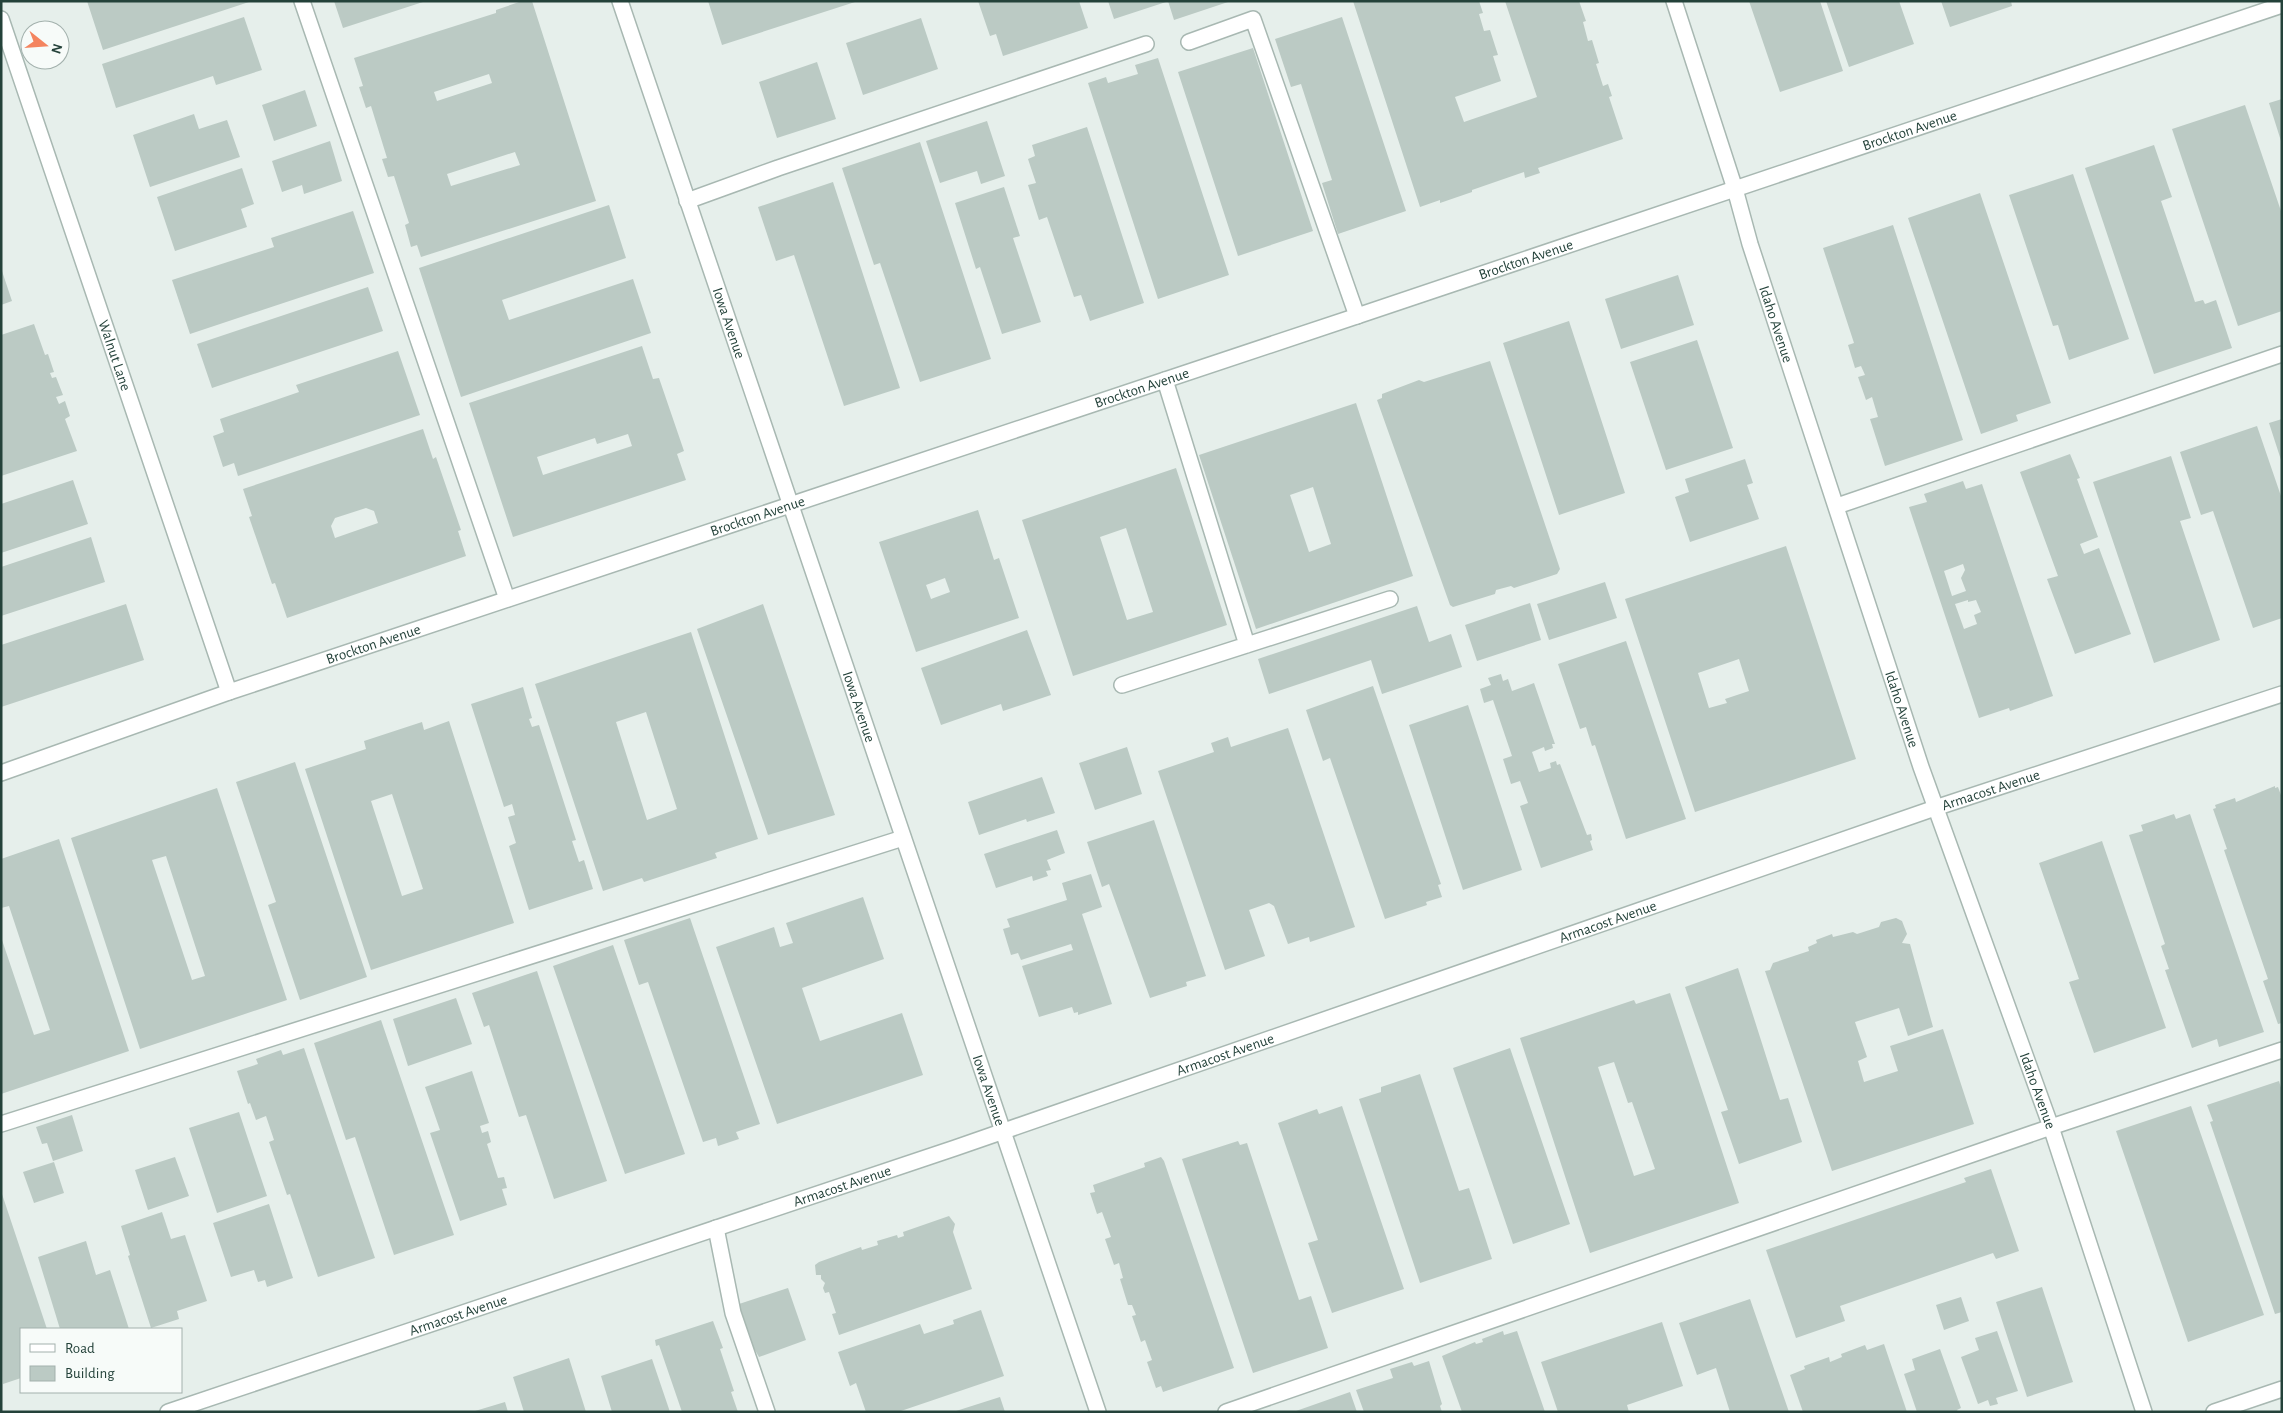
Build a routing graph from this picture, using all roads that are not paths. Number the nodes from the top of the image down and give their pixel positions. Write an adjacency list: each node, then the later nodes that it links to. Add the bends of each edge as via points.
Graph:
1 (302, 1): 15 (street)
2 (620, 1): 9 (street, Iowa Avenue)
3 (1674, 1): 8 (street, Idaho Avenue)
4 (2282, 5): 8 (street, Brockton Avenue)
5 (1, 19): 19 (street, Walnut Lane)
6 (1190, 42): 10 (street, via 1253,19)
7 (1146, 44): 9 (street)
8 (1735, 189): 10 (street, Brockton Avenue); 14 (street, Idaho Avenue, via 1750,244)
9 (688, 201): 13 (street, Iowa Avenue)
10 (1357, 316): 12 (street, Brockton Avenue)
11 (2282, 354): 14 (street)
12 (1165, 380): 13 (street, Brockton Avenue); 17 (street)
13 (791, 505): 15 (street, Brockton Avenue); 23 (street, Iowa Avenue)
14 (1837, 506): 22 (street, Idaho Avenue)
15 (507, 599): 19 (street, Brockton Avenue)
16 (1390, 599): 17 (street)
17 (1247, 645): 18 (street)
18 (1122, 685)
19 (229, 692): 21 (street, Brockton Avenue)
20 (2282, 694): 22 (street, Armacost Avenue)
21 (1, 773)
22 (1935, 808): 26 (street, Idaho Avenue); 27 (street, Armacost Avenue)
23 (903, 838): 25 (street); 27 (street, Iowa Avenue)
24 (2282, 1050): 26 (street)
25 (1, 1124)
26 (2051, 1127): 33 (street); 34 (street, Idaho Avenue)
27 (1002, 1131): 28 (street, Armacost Avenue); 32 (street, Iowa Avenue)
28 (716, 1228): 30 (street, Armacost Avenue); 31 (street, via 733,1313)
29 (2282, 1389): 35 (street)
30 (168, 1412)
31 (767, 1412)
32 (1098, 1412)
33 (1226, 1412)
34 (2144, 1412)
35 (2214, 1412)

